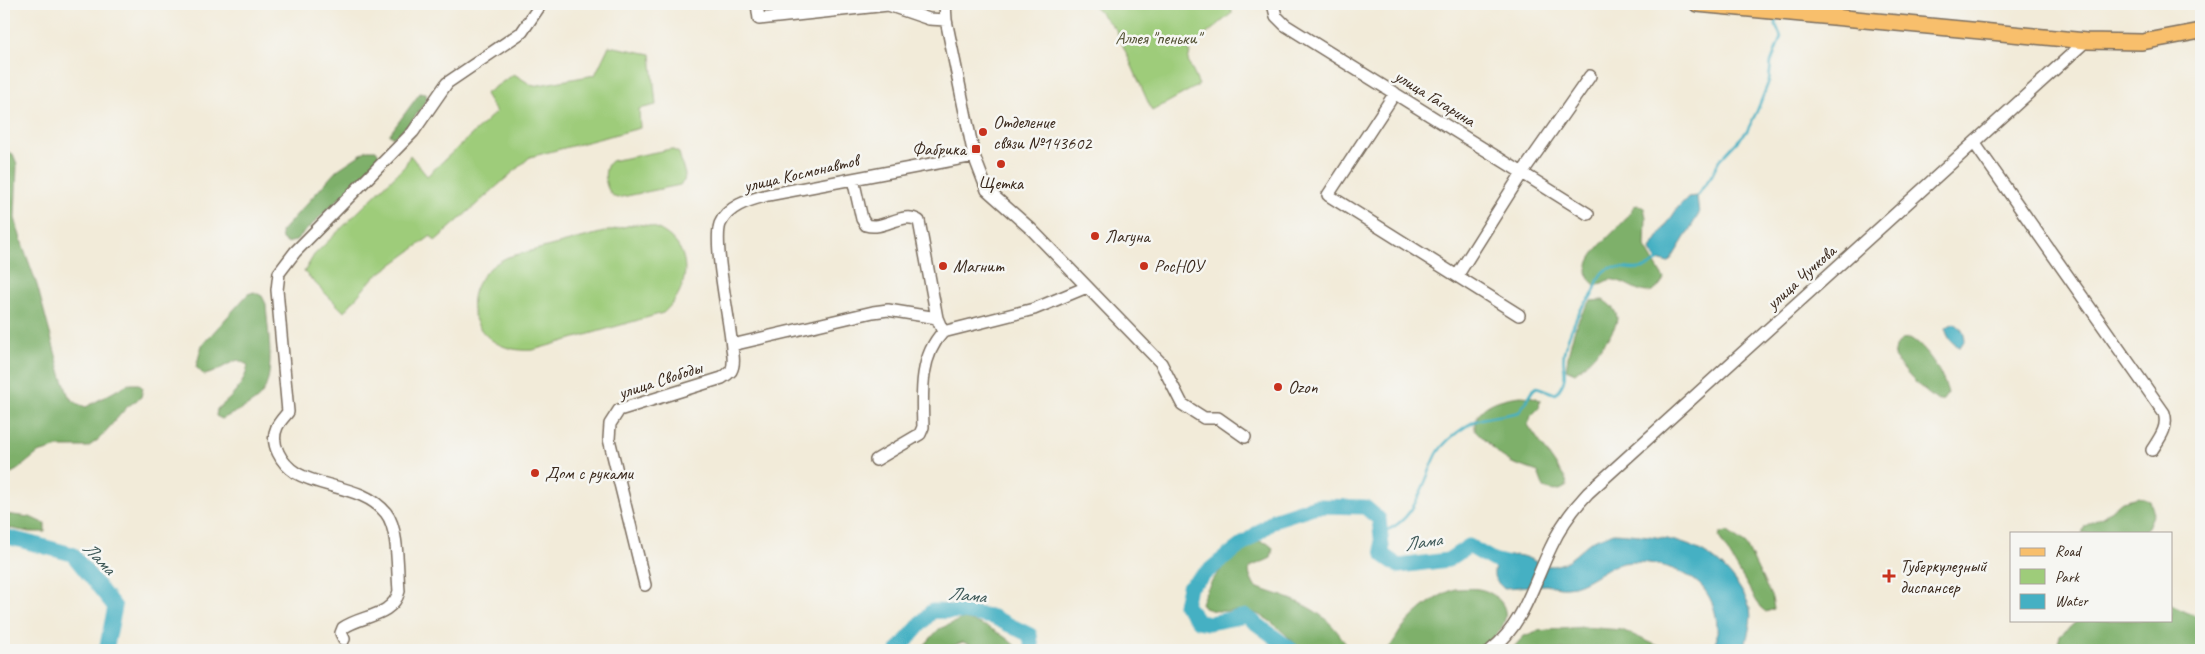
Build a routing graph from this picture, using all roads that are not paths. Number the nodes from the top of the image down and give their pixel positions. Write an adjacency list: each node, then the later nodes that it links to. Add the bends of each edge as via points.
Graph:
1 (541, 4): 27 (street, via 522,32 447,83 413,132 279,273 277,290 288,412 276,428 275,444 279,456 296,472 374,503 391,521 394,537 398,598 390,607 343,628)
2 (757, 4): 6 (street, via 759,19 888,5 929,19)
3 (945, 4): 6 (street)
4 (1273, 4): 10 (street, улица Гагарина, via 1276,16 1285,25)
5 (1697, 4): 8 (main road)
6 (946, 20): 12 (street)
7 (2201, 32): 8 (main road, via 2142,42)
8 (2086, 41): 11 (street, улица Чучкова)
9 (1590, 76): 13 (street)
10 (1395, 93): 13 (street, улица Гагарина); 16 (street, via 1328,195)
11 (1975, 144): 24 (street, via 2164,413 2164,432); 28 (street, улица Чучкова, via 1575,507 1550,548 1525,607 1506,637)
12 (974, 156): 14 (street, улица Космонавтов); 17 (street, via 987,190)
13 (1522, 173): 15 (street, улица Гагарина); 16 (street)
14 (854, 179): 19 (street, via 866,225 879,226 907,217 919,221); 21 (street, улица Космонавтов, via 744,201 720,224 719,244)
15 (1588, 214)
16 (1457, 276): 18 (street)
17 (1087, 287): 20 (street, via 1034,309); 23 (street, via 1161,363 1182,404 1204,418 1218,418)
18 (1519, 315)
19 (938, 318): 20 (street); 21 (street, via 895,311 873,312)
20 (943, 332): 25 (street, via 933,347 922,378 923,427 920,434)
21 (732, 345): 22 (street, улица Космонавтов)
22 (733, 362): 26 (street, улица Свободы, via 731,371 722,378 619,410 610,424 610,439)
23 (1245, 436)
24 (2152, 450)
25 (876, 460)
26 (645, 585)
27 (344, 639)
28 (1491, 650)

